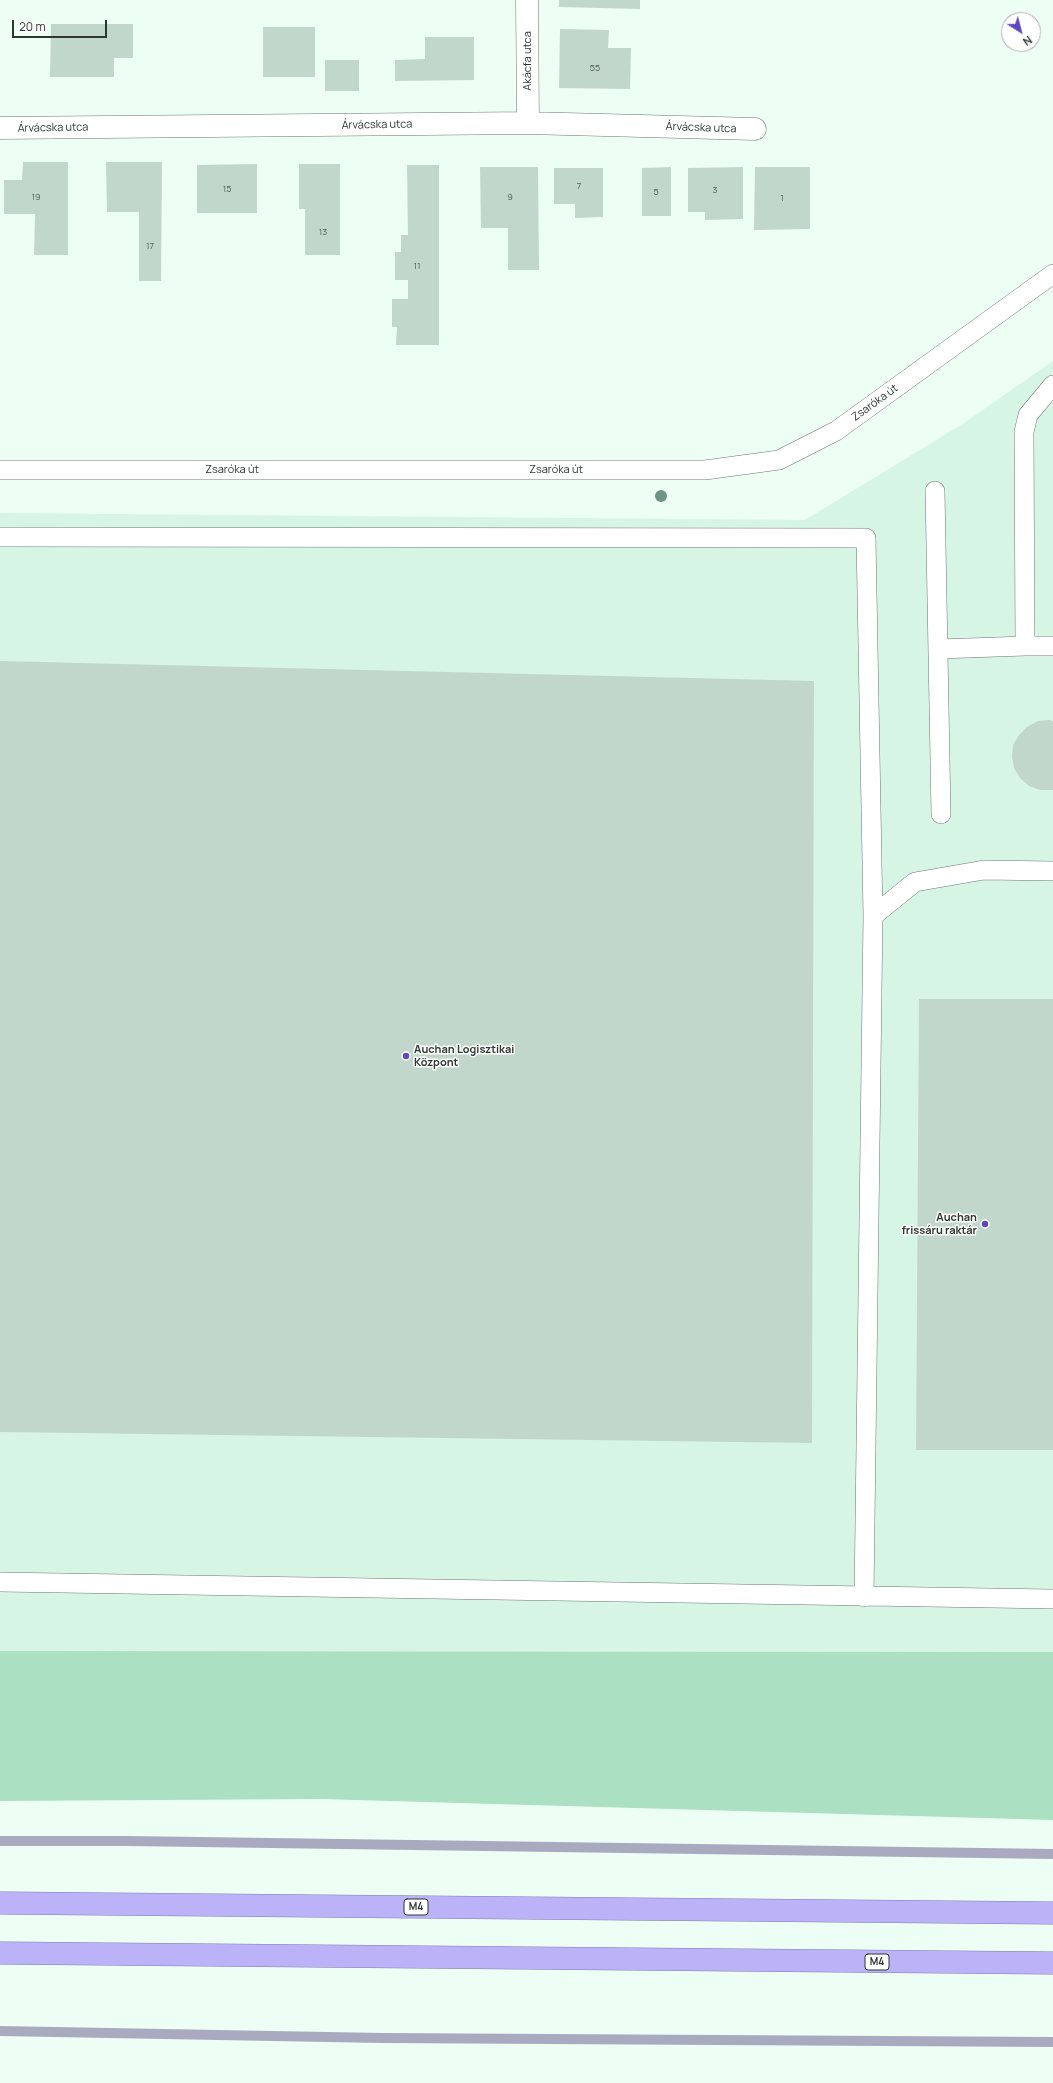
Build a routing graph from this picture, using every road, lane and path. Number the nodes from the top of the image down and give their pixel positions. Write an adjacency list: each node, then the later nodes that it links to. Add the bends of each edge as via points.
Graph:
1 (528, 0): 2 (street, Akácfa utca)
2 (528, 123): 3 (street, Árvácska utca); 4 (street, Árvácska utca)
3 (0, 128)
4 (755, 129)
5 (1053, 274): 7 (lane, Zsaróka út, via 836,431 779,460 705,470)
6 (1053, 384): 10 (lane, via 1028,415 1024,432)
7 (0, 470)
8 (935, 491): 12 (lane)
9 (0, 537): 15 (lane, via 866,538)
10 (1025, 646): 11 (lane); 12 (lane)
11 (1053, 646)
12 (939, 649): 13 (lane)
13 (941, 814)
14 (1053, 871): 15 (lane, via 984,870 916,882)
15 (873, 916): 17 (lane)
16 (0, 1582): 17 (lane)
17 (864, 1597): 18 (lane)
18 (1053, 1599)
19 (0, 1903): 20 (highway, M4)
20 (1053, 1914)
21 (0, 1953): 22 (highway, M4)
22 (1053, 1963)

